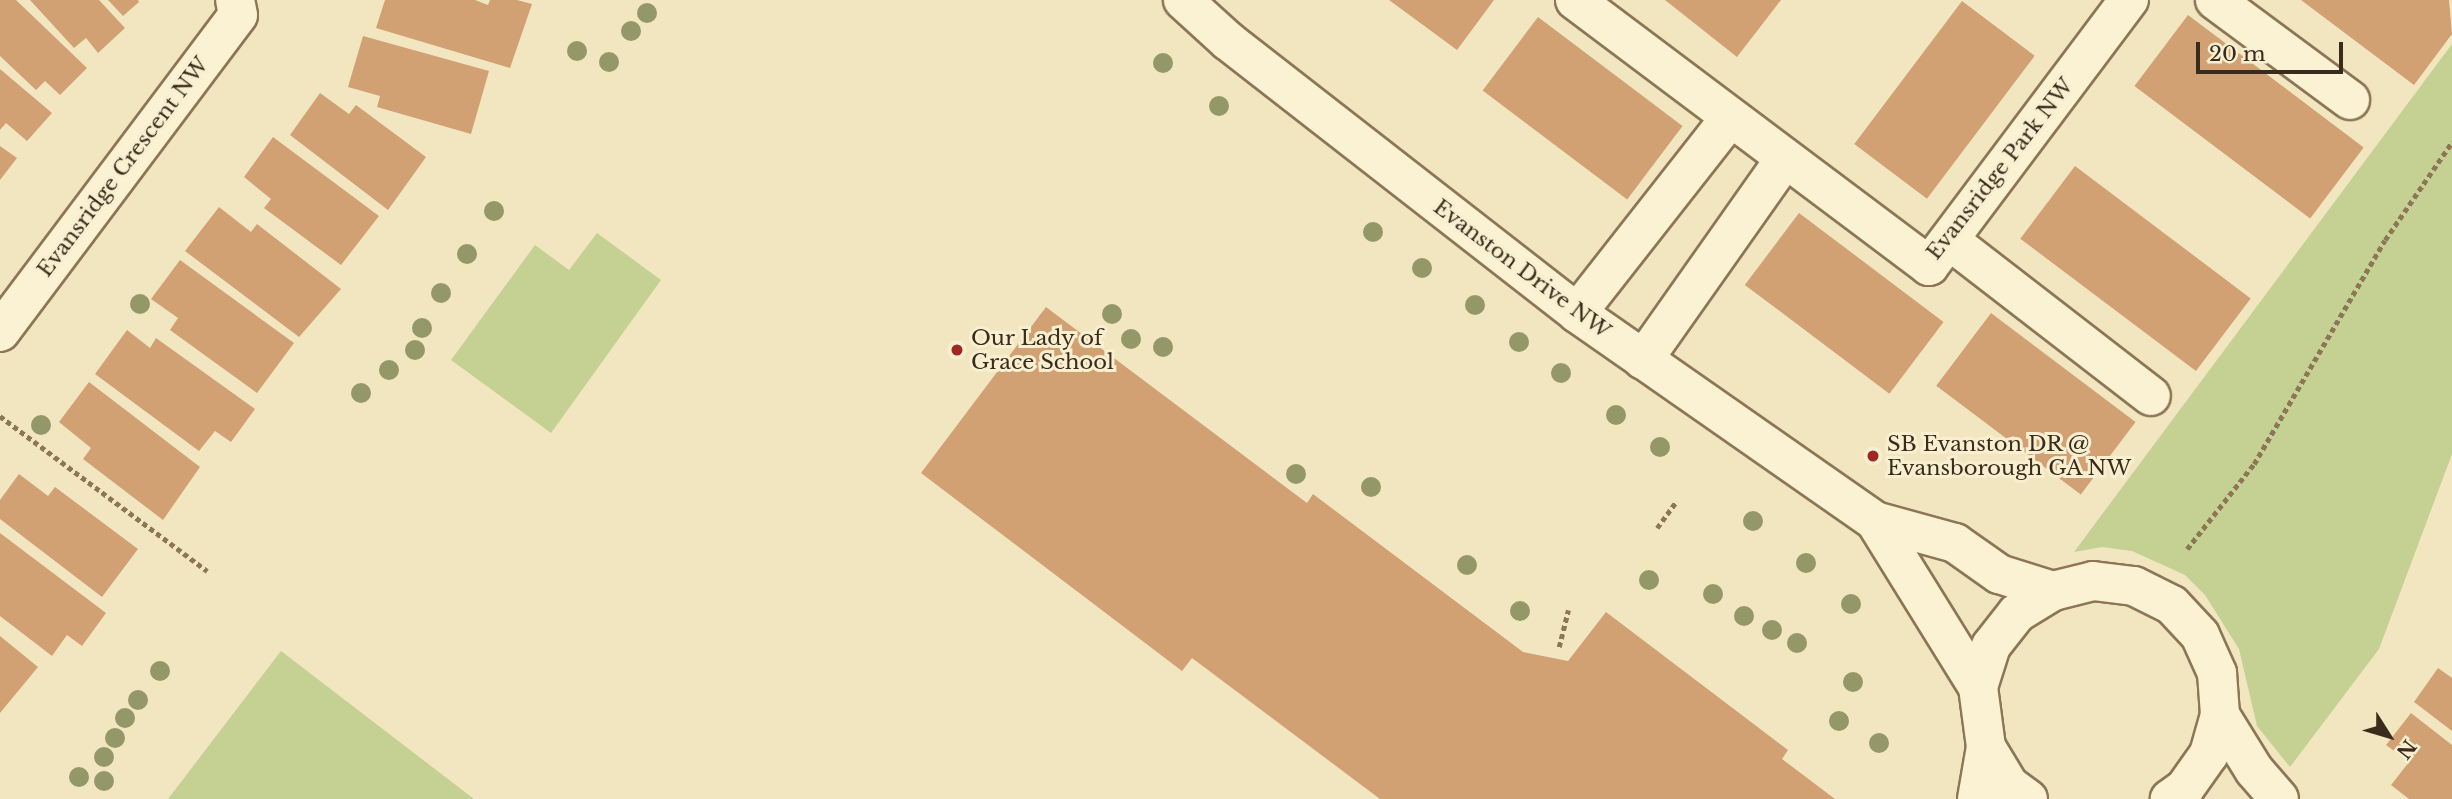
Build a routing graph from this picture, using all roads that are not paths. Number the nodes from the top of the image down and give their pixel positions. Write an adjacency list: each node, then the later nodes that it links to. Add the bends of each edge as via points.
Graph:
1 (236, 0): 11 (street, Evansridge Crescent NW, via 238,15)
2 (1183, 0): 10 (street, Evanston Drive NW, via 1228,41)
3 (2129, 0): 9 (street, Evansridge Park NW)
4 (2215, 0): 6 (street)
5 (1591, 4): 7 (street, Evansridge Park NW)
6 (2350, 100)
7 (1729, 119): 8 (street, Evansridge Park NW); 10 (street)
8 (1784, 160): 9 (street, Evansridge Park NW, via 1929,266); 12 (street)
9 (1949, 240): 13 (street)
10 (1577, 313): 12 (street, Evanston Drive NW)
11 (0, 332)
12 (1643, 360): 14 (street, Evanston Drive NW)
13 (2151, 396)
14 (1875, 521): 15 (street, Evanston Drive NW, via 1955,543 1999,574); 16 (street, Evanston Drive NW)
15 (2053, 591): 16 (street, via 2017,613 1991,646); 17 (street, via 2093,581 2134,586 2172,605 2200,635 2217,673)
16 (1979, 687): 18 (street)
17 (2220, 715): 21 (street, via 2209,754); 22 (street, via 2254,771)
18 (1986, 747): 19 (street); 20 (street, via 2009,785)
19 (1977, 799)
20 (2028, 799)
21 (2170, 799)
22 (2279, 799)

